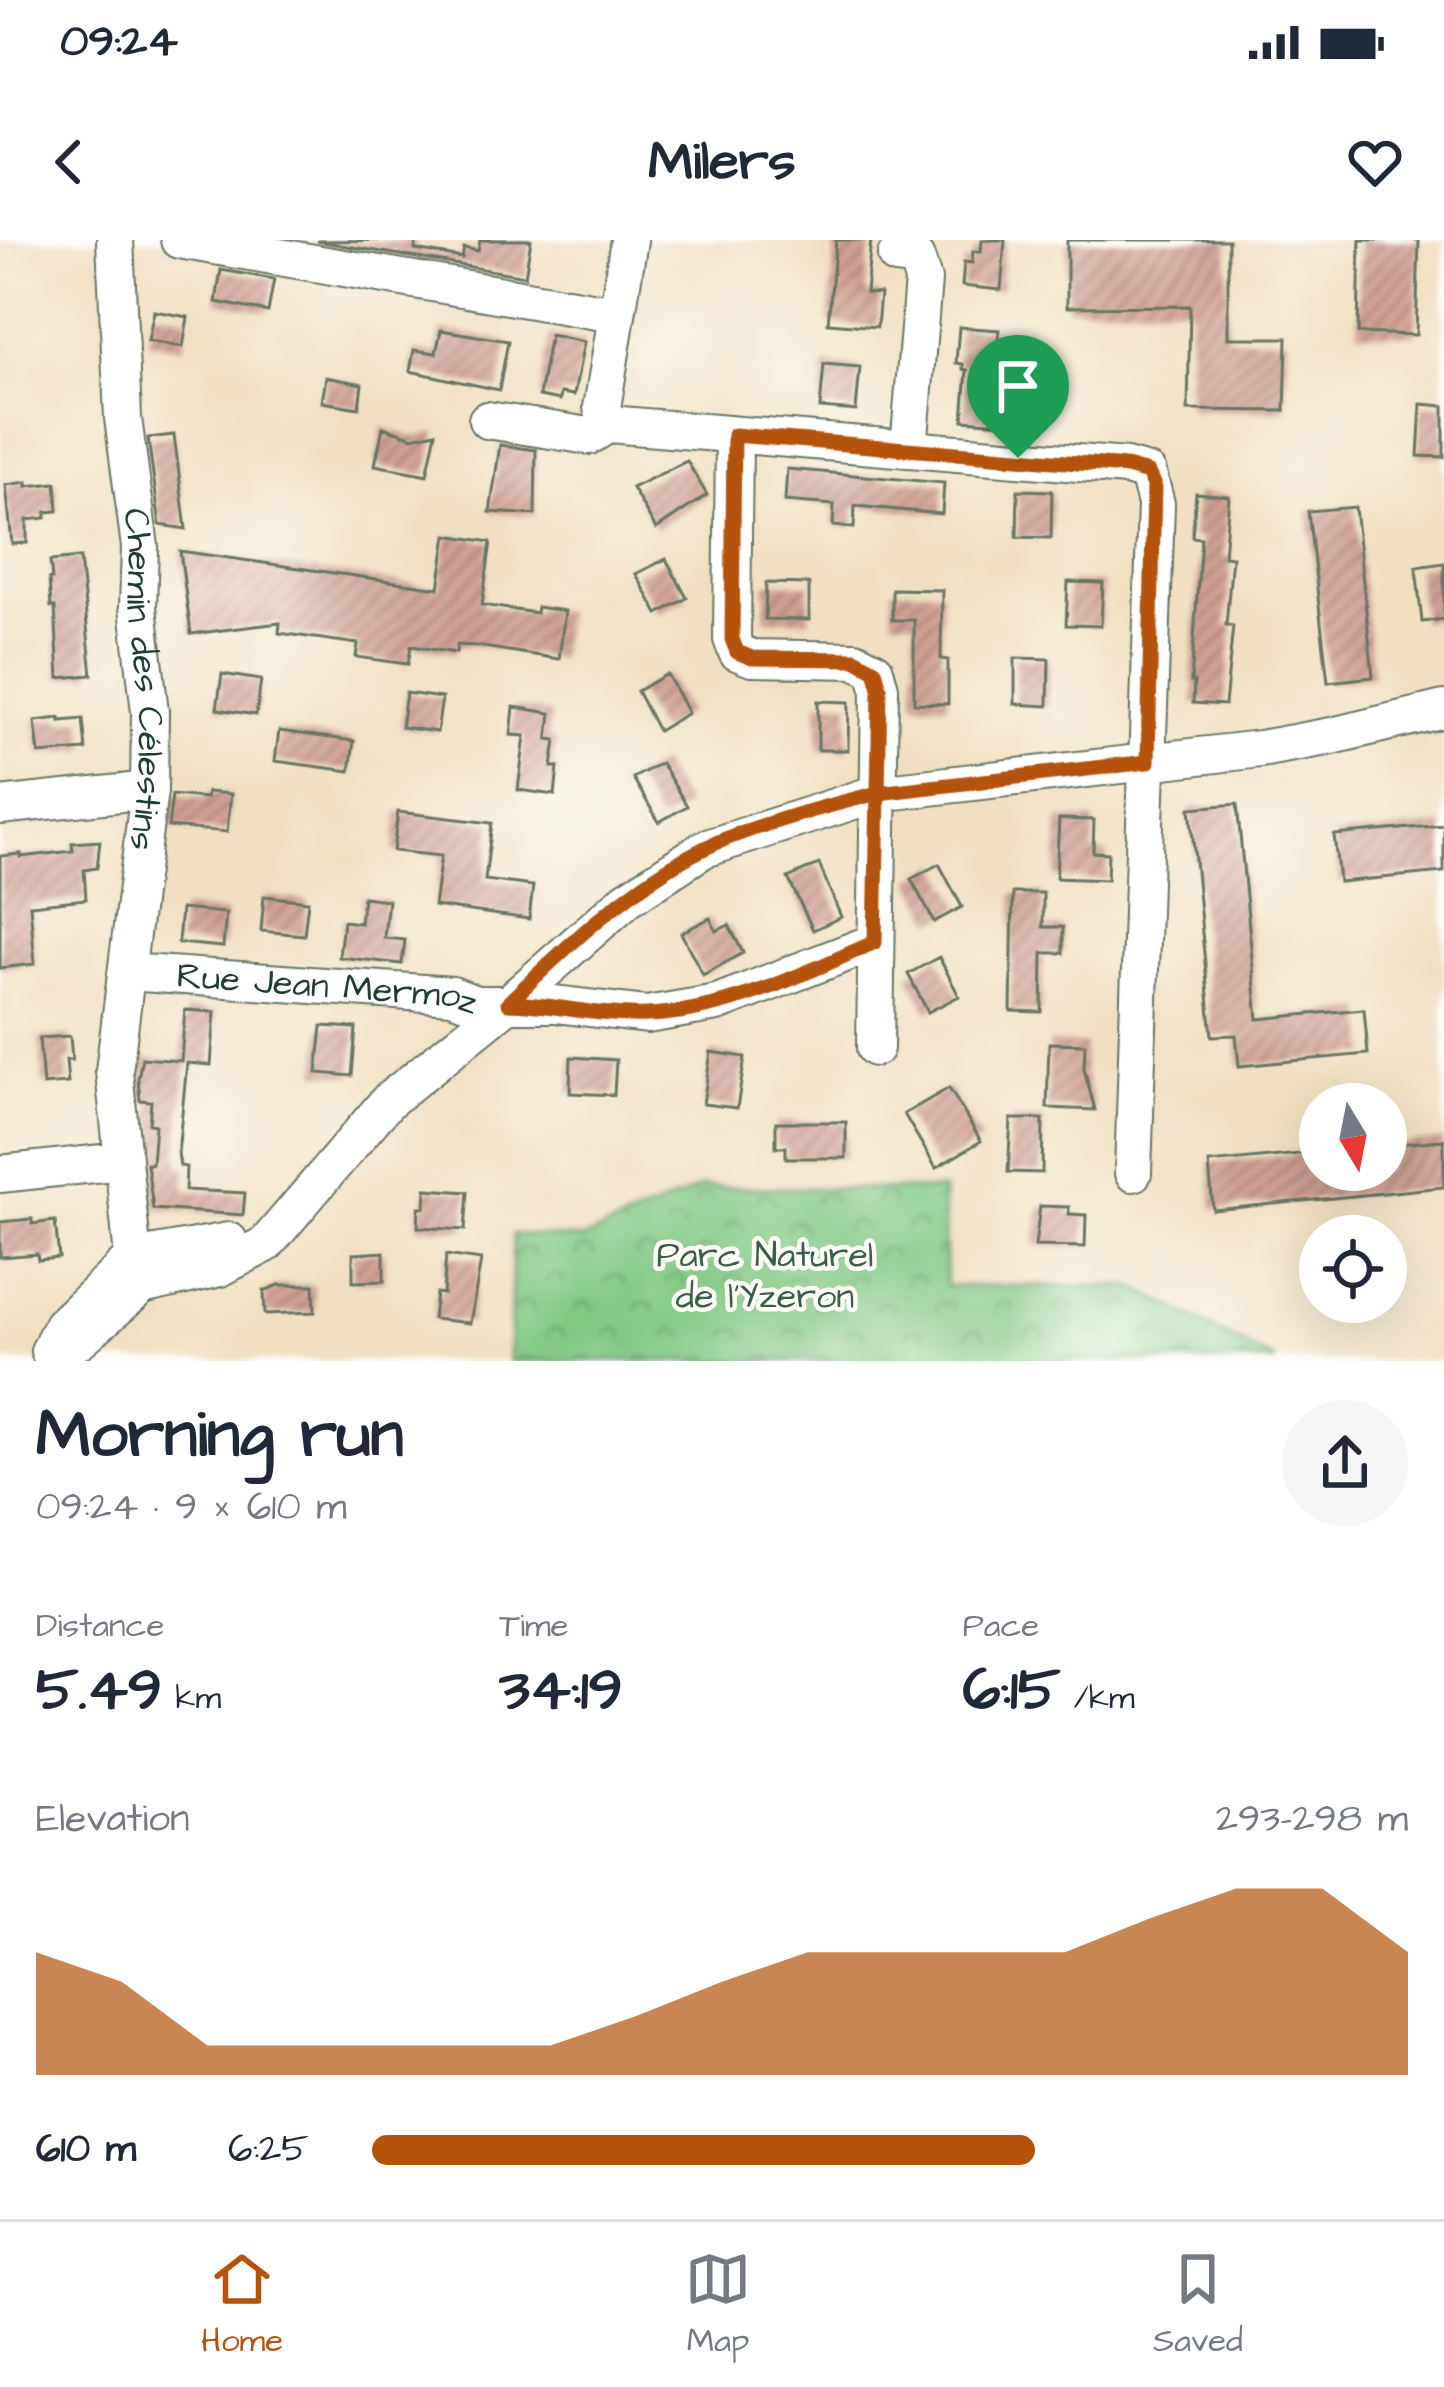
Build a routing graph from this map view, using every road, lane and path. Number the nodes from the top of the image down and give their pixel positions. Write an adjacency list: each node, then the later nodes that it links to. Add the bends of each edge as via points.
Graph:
1 (115, 240): 12 (street, Chemin des Célestins, via 123,418 140,547)
2 (179, 240): 5 (street)
3 (629, 240): 7 (street, via 602,408)
4 (896, 256): 9 (street, via 916,258 923,280)
5 (597, 310)
6 (488, 420): 7 (street, via 590,436)
7 (609, 424): 8 (street)
8 (734, 435): 9 (street); 13 (street, via 737,652 855,659 875,670)
9 (909, 449): 11 (street, via 1148,473 1156,503)
10 (1444, 709): 11 (street, via 1308,742)
11 (1148, 762): 13 (street); 20 (street)
12 (149, 790): 14 (street); 16 (street, Chemin des Célestins)
13 (878, 793): 15 (street); 17 (street, via 682,861)
14 (0, 806)
15 (875, 942): 17 (street, Rue Jean Mermoz, via 717,1003 647,1015); 18 (street)
16 (127, 972): 17 (street, Rue Jean Mermoz); 19 (street, Chemin des Célestins, via 114,1071)
17 (508, 1003): 22 (street, via 388,1101 292,1212)
18 (875, 1048)
19 (122, 1161): 21 (street); 22 (street, Chemin des Célestins)
20 (1133, 1173)
21 (0, 1174)
22 (137, 1272): 23 (street, via 62,1325)
23 (43, 1356)

